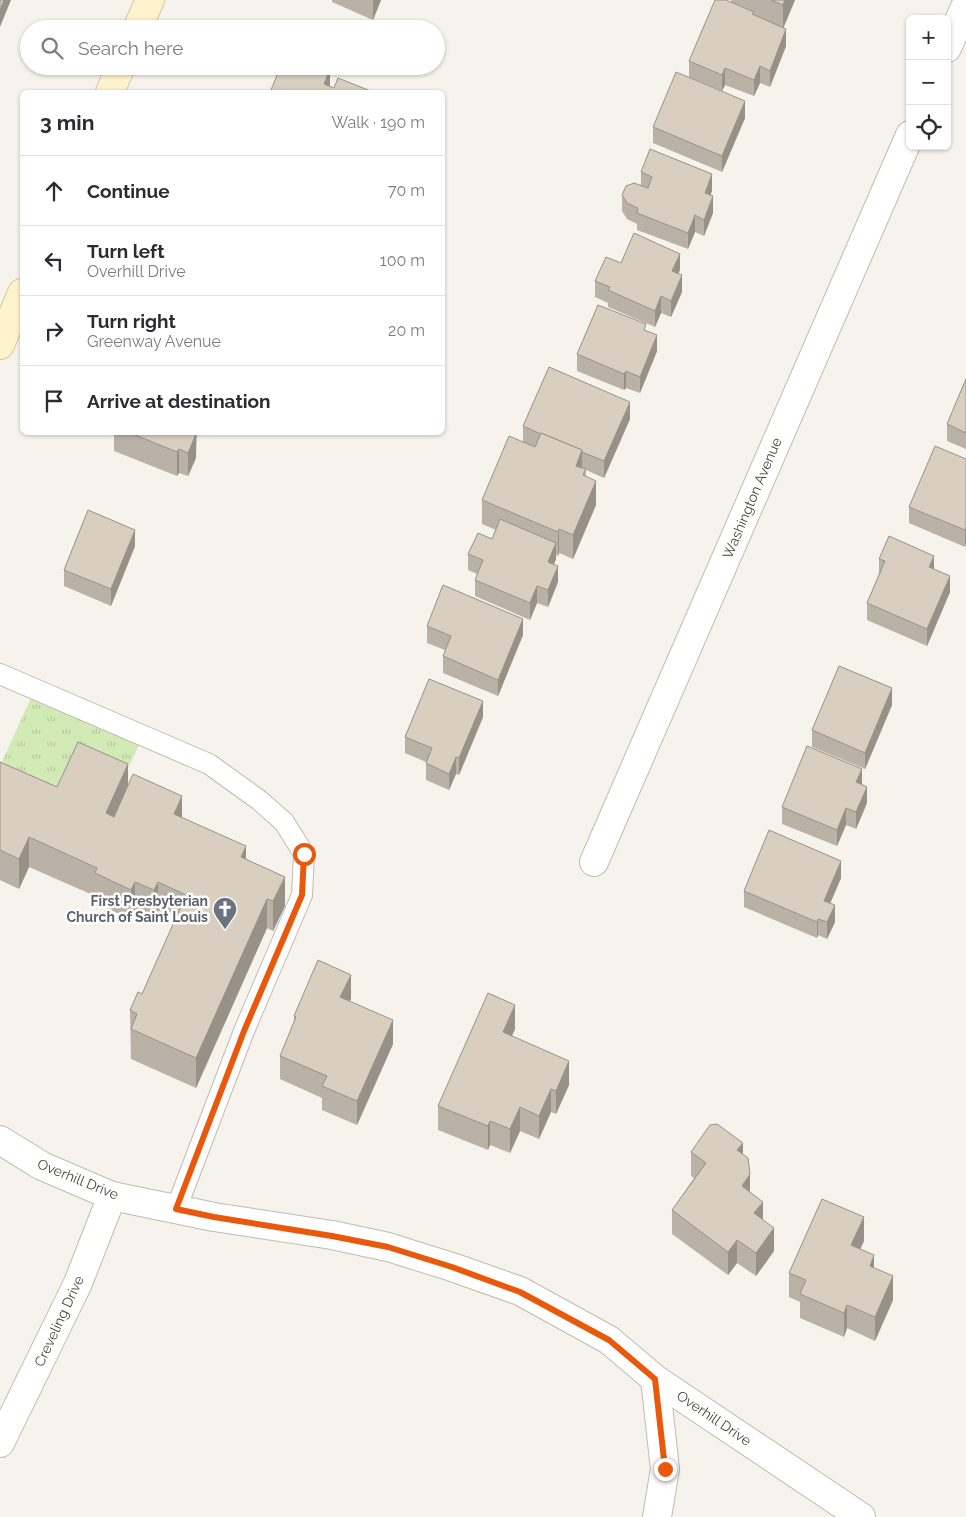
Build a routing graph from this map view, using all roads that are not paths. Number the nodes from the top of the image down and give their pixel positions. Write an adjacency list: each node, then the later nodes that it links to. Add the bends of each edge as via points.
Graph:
1 (150, 0): 3 (main road)
2 (966, 5): 4 (street)
3 (141, 20)
4 (951, 39)
5 (117, 75): 6 (main road)
6 (111, 90)
7 (906, 144): 11 (street, Washington Avenue)
8 (20, 298): 9 (main road)
9 (0, 345)
10 (0, 674): 14 (lane, via 210,764 284,822 304,854 302,895 244,1031)
11 (594, 862)
12 (0, 1140): 13 (street, Overhill Drive, via 42,1166)
13 (112, 1196): 14 (street, Overhill Drive); 16 (street, Creveling Drive, via 78,1283)
14 (176, 1209): 15 (street, Overhill Drive, via 388,1247 461,1270 520,1292 609,1340)
15 (655, 1379): 17 (street, via 665,1469); 18 (street, Overhill Drive)
16 (0, 1443)
17 (657, 1517)
18 (861, 1517)

